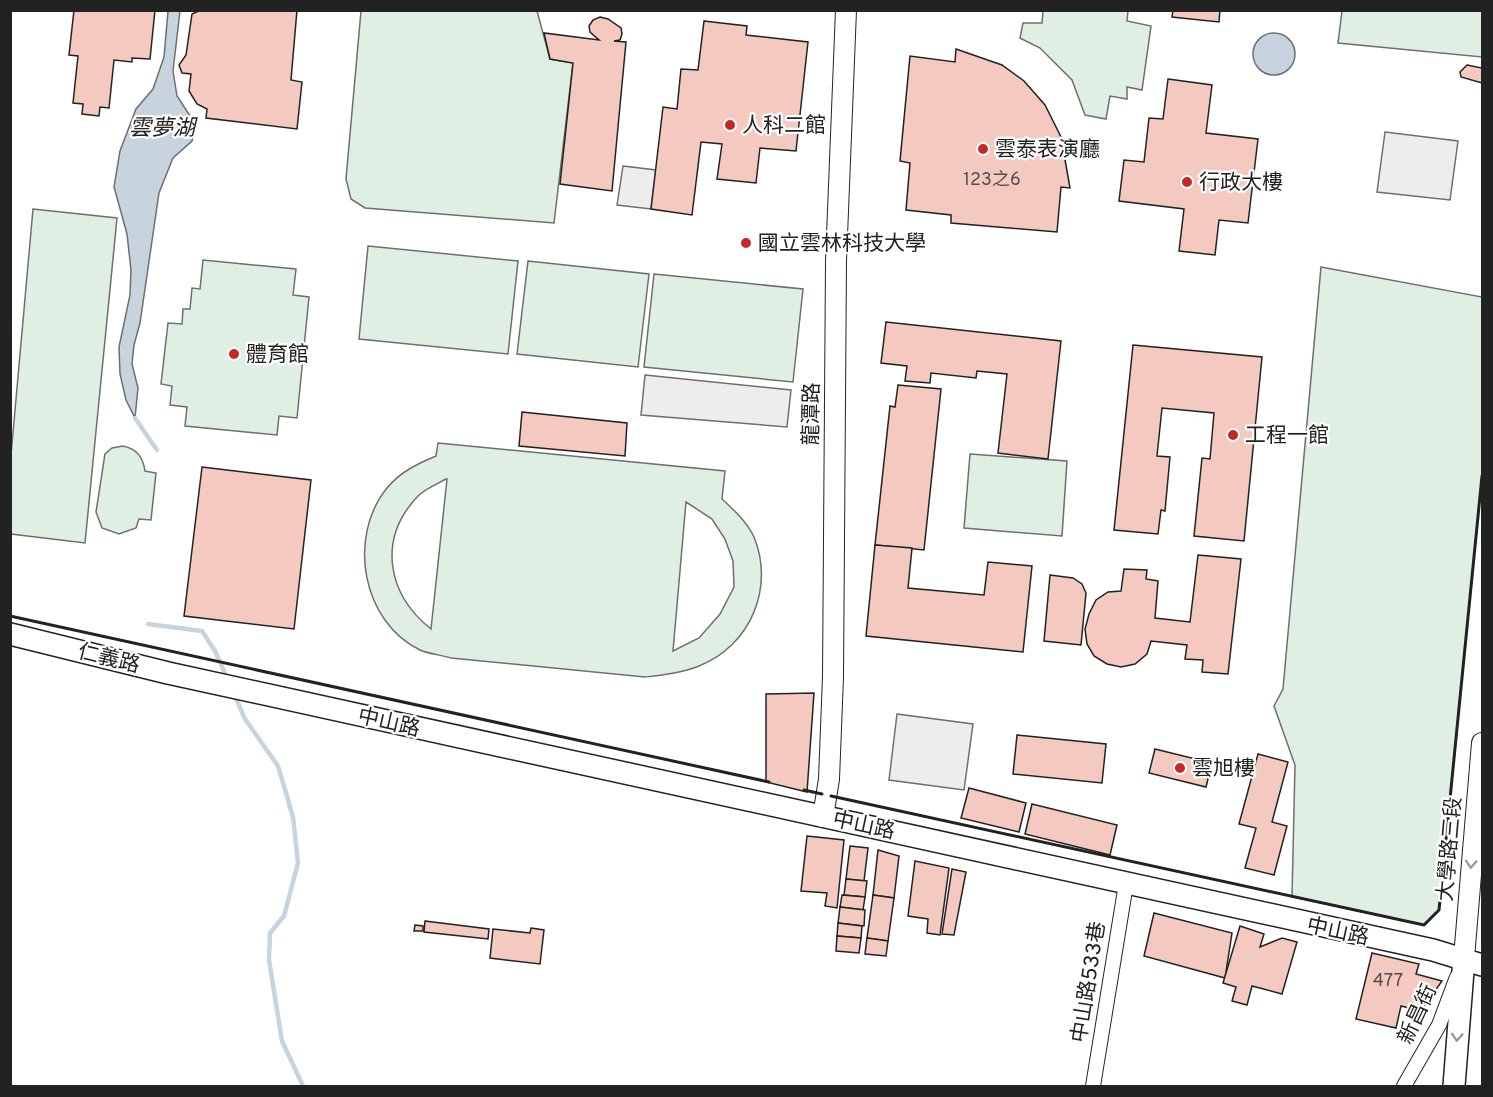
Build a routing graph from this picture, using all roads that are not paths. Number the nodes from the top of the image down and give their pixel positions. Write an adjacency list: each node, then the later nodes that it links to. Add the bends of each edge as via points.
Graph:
1 (846, 10): 5 (street, 龍潭路, via 836,261 833,677 829,779)
2 (10, 634): 3 (main road, 仁義路)
3 (245, 688): 5 (main road, 中山路)
4 (1482, 743): 7 (street, 大學路三段, one-way to 7)
5 (823, 817): 6 (main road, 中山路)
6 (1126, 884): 7 (main road, 中山路); 8 (street, 中山路533巷)
7 (1473, 962): 9 (street, 新昌街); 10 (main road, one-way to 10)
8 (1093, 1086)
9 (1404, 1086)
10 (1454, 1086)

